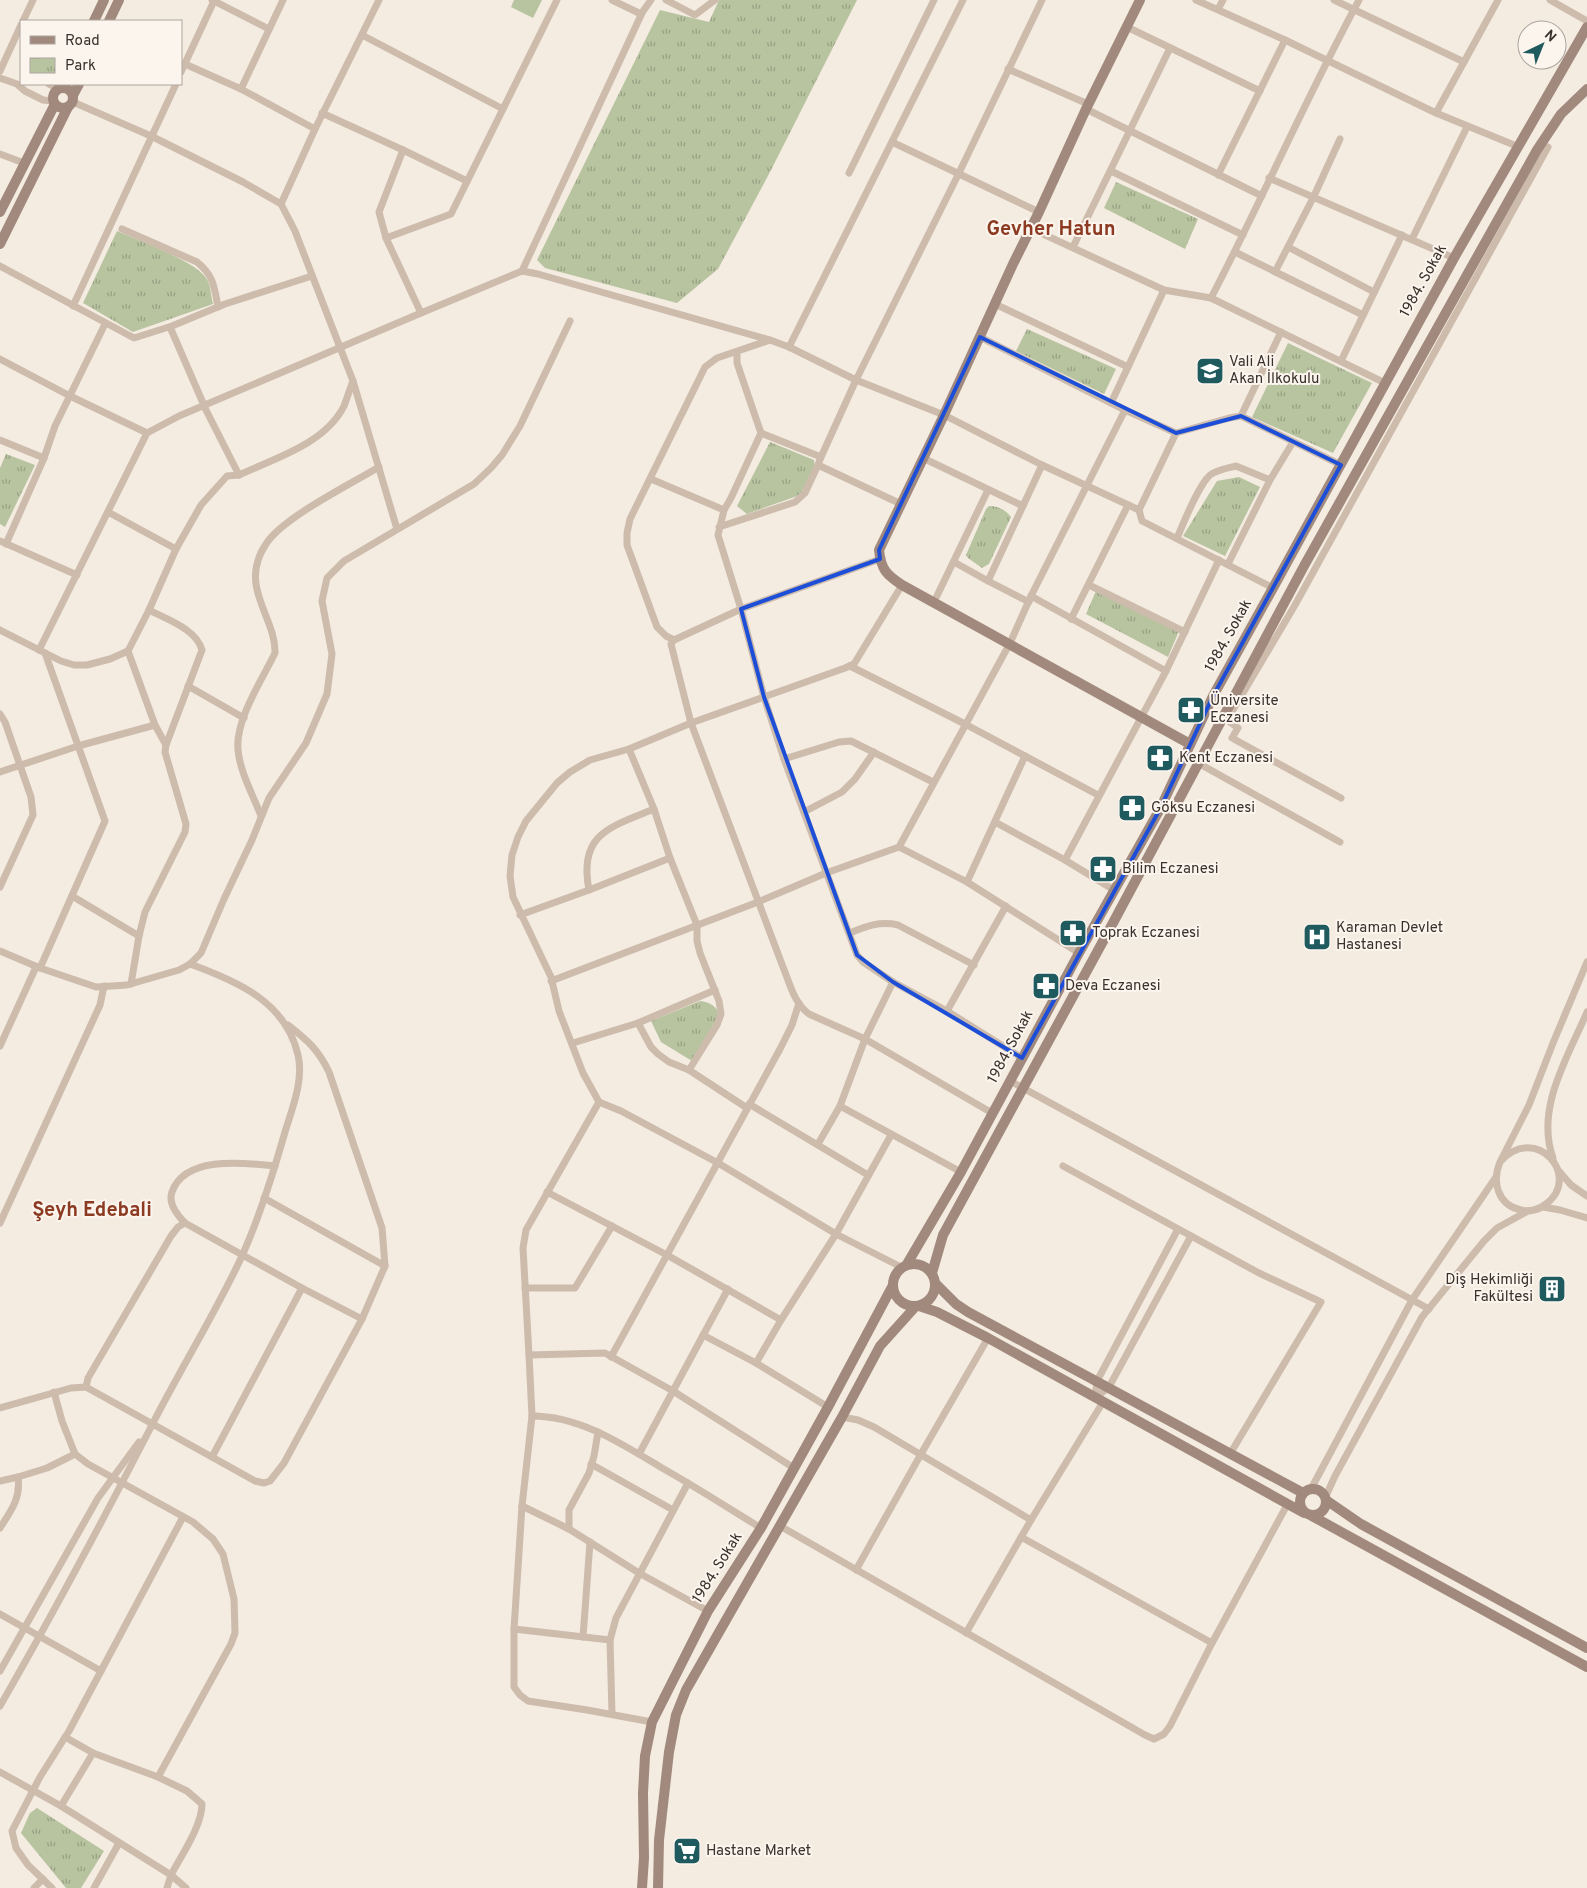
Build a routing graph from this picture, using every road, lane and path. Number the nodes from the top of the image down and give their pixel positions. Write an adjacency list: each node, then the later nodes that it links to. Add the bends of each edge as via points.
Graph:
1 (33, 0): 25 (street)
2 (104, 0): 26 (main road)
3 (120, 0): 27 (main road)
4 (213, 0): 32 (street); 38 (street)
5 (283, 0): 32 (street)
6 (379, 0): 33 (street)
7 (557, 0): 54 (street)
8 (612, 0): 24 (street)
9 (651, 0): 24 (street)
10 (666, 0): 11 (street, via 695,15)
11 (715, 0)
12 (934, 0): 69 (street)
13 (963, 0): 62 (street)
14 (1042, 0): 39 (street)
15 (1140, 0): 30 (main road)
16 (1196, 0): 22 (street)
17 (1222, 0): 22 (street)
18 (1334, 0): 23 (street)
19 (1359, 0): 23 (street)
20 (1498, 0): 37 (street)
21 (1550, 0): 28 (street)
22 (1218, 9): 34 (street)
23 (1354, 10): 36 (street); 37 (street)
24 (642, 13): 91 (street)
25 (23, 20)
26 (94, 20)
27 (110, 20)
28 (1587, 21)
29 (20, 27): 41 (street)
30 (1127, 27): 35 (street); 53 (main road)
31 (1587, 27): 63 (main road, 1984. Sokak)
32 (269, 29): 48 (street)
33 (362, 35): 54 (street); 55 (street)
34 (1284, 40): 36 (street); 50 (street)
35 (1170, 48): 50 (street); 59 (street)
36 (1328, 62): 56 (street); 72 (street)
37 (1464, 62): 56 (street)
38 (185, 64): 40 (street); 48 (street)
39 (1008, 69): 53 (street); 70 (street)
40 (182, 70)
41 (0, 71)
42 (0, 78): 43 (street)
43 (19, 83)
44 (20, 85): 52 (street, via 25,91)
45 (79, 85): 51 (main road)
46 (176, 85): 60 (street)
47 (62, 87): 51 (main road, via 69,90); 52 (main road, via 54,94)
48 (241, 89): 58 (street)
49 (1587, 89): 188 (main road, via 1561,114 1537,150 1304,566)
50 (1260, 91): 71 (street)
51 (71, 101): 52 (main road, via 61,108); 60 (street); 85 (main road)
52 (54, 102): 67 (main road)
53 (1087, 107): 59 (street); 78 (main road)
54 (503, 109): 73 (street)
55 (322, 113): 58 (street); 65 (street)
56 (1436, 114): 57 (street)
57 (1467, 126): 63 (street); 84 (street)
58 (314, 128): 76 (street)
59 (1130, 131): 68 (street); 71 (street)
60 (151, 136): 76 (street); 98 (street)
61 (1340, 139): 75 (street)
62 (892, 142): 70 (street); 108 (street)
63 (1519, 147): 89 (main road, 1984. Sokak)
64 (1548, 147): 193 (street, via 1295,604 1227,720 1238,728 1232,738)
65 (403, 150): 73 (street); 83 (street, via 379,212)
66 (0, 154): 67 (street)
67 (24, 163): 77 (main road)
68 (1111, 171): 81 (street); 86 (street)
69 (849, 173)
70 (958, 175): 78 (street); 114 (street)
71 (1218, 175): 74 (street)
72 (1270, 178): 74 (street); 75 (street)
73 (467, 181): 83 (street, via 451,214)
74 (1262, 196): 81 (street)
75 (1314, 196): 82 (street); 87 (street)
76 (281, 204): 93 (street)
77 (0, 212)
78 (1039, 212): 79 (main road)
79 (1030, 228): 86 (street); 97 (main road)
80 (122, 229): 99 (street, via 197,262 212,279)
81 (1243, 236): 88 (street)
82 (1402, 236): 84 (street); 95 (street)
83 (386, 238): 100 (street)
84 (1412, 239): 89 (street)
85 (0, 244)
86 (1073, 247): 94 (street)
87 (1288, 247): 92 (street); 95 (street)
88 (1235, 252): 92 (street); 96 (street)
89 (1454, 258): 116 (main road, 1984. Sokak)
90 (0, 266): 98 (street)
91 (522, 271): 100 (street); 107 (street)
92 (1275, 272): 101 (street)
93 (312, 276): 99 (street); 109 (street)
94 (1164, 290): 96 (street); 113 (street)
95 (1374, 292): 101 (street)
96 (1211, 298): 105 (street)
97 (995, 304): 106 (main road); 113 (street)
98 (73, 306): 103 (street)
99 (218, 307): 104 (street)
100 (421, 313): 109 (street)
101 (1363, 316): 112 (street)
102 (570, 321): 147 (street, via 520,426 496,462 474,484)
103 (105, 324): 104 (street, via 134,338); 117 (street)
104 (170, 327): 119 (street)
105 (1281, 332): 112 (street); 122 (street)
106 (980, 337): 118 (street); 121 (main road)
107 (770, 340): 108 (street); 110 (street)
108 (788, 347): 114 (street)
109 (341, 349): 115 (street); 119 (street)
110 (737, 352): 123 (street, via 737,363); 136 (street, via 717,358 705,367)
111 (0, 359): 117 (street)
112 (1340, 361): 116 (street)
113 (1128, 367): 118 (street)
114 (856, 380): 121 (street); 128 (street)
115 (353, 381): 134 (street); 135 (street, via 343,407 316,437)
116 (1385, 383): 133 (main road, 1984. Sokak)
117 (70, 396): 125 (street); 129 (street)
118 (1111, 403): 120 (street)
119 (204, 406): 125 (street); 135 (street)
120 (1124, 410): 124 (street); 138 (street)
121 (944, 415): 130 (main road); 132 (street)
122 (1241, 416): 124 (street); 127 (street)
123 (761, 433): 128 (street); 143 (street)
124 (1176, 433): 144 (street)
125 (147, 434): 145 (street)
126 (0, 441): 129 (street)
127 (1293, 442): 133 (street); 137 (street)
128 (821, 457): 131 (street)
129 (44, 458): 149 (street)
130 (923, 458): 139 (street); 140 (main road)
131 (818, 465): 140 (street); 146 (street, via 805,493 795,502)
132 (1042, 465): 138 (street); 142 (street)
133 (1341, 465): 159 (main road, 1984. Sokak)
134 (379, 468): 147 (street); 177 (street, via 308,509 266,543 257,562 255,578 275,646)
135 (239, 474): 150 (street, via 227,476 201,505)
136 (651, 479): 143 (street); 167 (street, via 630,519 627,545 657,626)
137 (1270, 480): 148 (street, via 1236,466 1214,473 1208,477); 154 (street)
138 (1088, 486): 141 (street); 160 (street)
139 (988, 490): 142 (street); 153 (street)
140 (901, 504): 151 (main road, via 879,550)
141 (1128, 505): 144 (street); 158 (street)
142 (1023, 506): 156 (street)
143 (724, 510): 146 (street)
144 (1139, 510): 148 (street, via 1142,521)
145 (108, 512): 150 (street); 155 (street)
146 (719, 527): 162 (street, via 720,543)
147 (397, 529): 196 (street, via 344,561 327,578 322,601 332,654 326,694 306,743 269,798)
148 (1176, 538): 152 (street)
149 (3, 542): 155 (street)
150 (176, 549): 163 (street)
151 (880, 559): 157 (main road, via 887,575); 162 (street)
152 (1219, 560): 154 (street); 166 (street)
153 (954, 562): 156 (street); 161 (street)
154 (1228, 564): 159 (street)
155 (77, 575): 170 (street)
156 (988, 582): 160 (street)
157 (902, 585): 161 (main road); 171 (street)
158 (1088, 585): 164 (street); 166 (street)
159 (1272, 588): 181 (main road, 1984. Sokak)
160 (1030, 599): 164 (street); 168 (street)
161 (934, 602): 168 (main road)
162 (741, 609): 167 (street); 174 (street)
163 (150, 610): 169 (street); 173 (street, via 194,634 199,642 202,650)
164 (1071, 619): 172 (street)
165 (0, 630): 170 (street)
166 (1185, 632): 172 (street)
167 (674, 640): 178 (street, via 671,644)
168 (1010, 643): 176 (main road); 179 (street)
169 (128, 651): 170 (street, via 87,665 74,665); 180 (street)
170 (42, 652): 183 (street)
171 (850, 666): 174 (street); 179 (street)
172 (1166, 671): 176 (street)
173 (188, 686): 177 (street); 182 (street)
174 (764, 697): 178 (street); 187 (street)
175 (0, 714): 189 (street)
176 (1142, 717): 181 (main road); 192 (street)
177 (244, 718): 196 (street, via 238,750)
178 (691, 723): 184 (street); 208 (street)
179 (965, 724): 186 (street); 191 (street)
180 (156, 725): 182 (street); 183 (street)
181 (1190, 744): 206 (main road, 1984. Sokak, via 1160,809)
182 (166, 745): 213 (street, via 165,752 186,824 185,832 145,912)
183 (78, 746): 189 (street); 207 (street, via 105,821)
184 (629, 749): 194 (street); 210 (street, via 590,760 570,772 526,821 512,855 510,876)
185 (874, 752): 187 (street, via 850,741); 191 (street); 195 (street, via 842,792)
186 (1025, 756): 192 (street); 197 (street)
187 (784, 760): 195 (street)
188 (1198, 763): 198 (street); 237 (main road)
189 (18, 765): 190 (street); 204 (street, via 31,797 33,815)
190 (0, 772)
191 (934, 782): 199 (street)
192 (1098, 795): 201 (street)
193 (1341, 798)
194 (654, 809): 200 (street); 205 (street, via 599,836 586,863)
195 (804, 812): 202 (street)
196 (261, 816): 217 (street, via 201,953)
197 (995, 822): 201 (street); 203 (street)
198 (1340, 842)
199 (899, 847): 202 (street); 203 (street)
200 (670, 858): 205 (street); 211 (street)
201 (1065, 860): 206 (street)
202 (826, 873): 208 (street); 212 (street)
203 (967, 882): 209 (street)
204 (0, 887)
205 (589, 890): 210 (street)
206 (1114, 890): 215 (main road, 1984. Sokak)
207 (72, 896): 213 (street); 219 (street)
208 (758, 902): 211 (street); 225 (street)
209 (1006, 906): 215 (street); 218 (street)
210 (520, 915): 220 (street)
211 (697, 925): 220 (street); 224 (street, via 700,953)
212 (850, 933): 218 (street, via 870,925 887,923); 221 (street, via 857,955 863,962)
213 (139, 936): 222 (street)
214 (0, 951): 219 (street)
215 (1079, 953): 234 (main road, 1984. Sokak)
216 (1587, 962): 245 (street, via 1529,1105)
217 (190, 964): 222 (street); 228 (street, via 248,990)
218 (974, 965): 226 (street)
219 (38, 967): 223 (street); 230 (street)
220 (551, 980): 232 (street, via 559,1011)
221 (893, 982): 226 (street); 231 (street)
222 (131, 984): 223 (street)
223 (104, 986): 259 (street, via 100,1005)
224 (714, 990): 229 (street); 235 (street, via 721,1014 718,1025)
225 (799, 1003): 231 (street, via 809,1014); 239 (street, via 792,1025)
226 (947, 1010): 234 (street)
227 (1587, 1012): 244 (street, via 1548,1112 1548,1145)
228 (286, 1023): 247 (street, via 300,1068); 267 (street, via 311,1043 328,1072 382,1228)
229 (638, 1023): 232 (street); 235 (street, via 658,1054)
230 (2, 1038): 233 (street)
231 (866, 1039): 240 (street); 241 (street)
232 (573, 1043): 238 (street, via 583,1073)
233 (0, 1046)
234 (1022, 1058): 236 (main road, 1984. Sokak)
235 (689, 1070): 239 (street)
236 (1010, 1081): 237 (street); 241 (main road, 1984. Sokak)
237 (1022, 1088): 269 (main road, via 943,1235); 275 (street)
238 (599, 1102): 246 (street); 253 (street)
239 (748, 1106): 243 (street); 246 (street)
240 (840, 1106): 242 (street); 243 (street)
241 (992, 1113): 250 (main road, 1984. Sokak)
242 (891, 1135): 250 (street); 251 (street)
243 (818, 1144): 251 (street)
244 (1553, 1160): 245 (street, via 1536,1148 1526,1147 1507,1154); 249 (street)
245 (1500, 1162): 252 (street)
246 (718, 1163): 263 (street); 266 (street)
247 (275, 1166): 255 (street); 260 (street, via 244,1163 194,1168 183,1176 171,1196 172,1204)
248 (1063, 1166): 262 (street)
249 (1558, 1170): 254 (street); 256 (street, via 1557,1191)
250 (961, 1172): 268 (main road, 1984. Sokak)
251 (868, 1176): 263 (street)
252 (1496, 1176): 257 (street, via 1503,1200 1512,1207); 275 (street)
253 (548, 1192): 261 (street); 273 (street, via 526,1230 523,1248)
254 (1587, 1196)
255 (264, 1198): 265 (street); 267 (street)
256 (1543, 1207): 257 (street); 258 (street)
257 (1529, 1210): 277 (street, via 1497,1228)
258 (1587, 1218)
259 (0, 1223)
260 (185, 1223): 265 (street); 286 (street, via 171,1236)
261 (612, 1226): 266 (street); 273 (street, via 575,1288)
262 (1178, 1229): 264 (street); 285 (street)
263 (836, 1234): 268 (street); 279 (street)
264 (1191, 1236): 287 (street); 300 (street, via 1320,1302)
265 (242, 1255): 272 (street); 295 (street)
266 (668, 1255): 274 (street); 283 (street)
267 (385, 1266): 278 (street)
268 (904, 1266): 269 (main road, via 921,1264); 271 (main road, via 894,1278)
269 (932, 1273): 270 (main road)
270 (936, 1284): 276 (main road, via 934,1294); 285 (main road, via 968,1312)
271 (893, 1285): 276 (main road, via 902,1302); 291 (main road, 1984. Sokak)
272 (302, 1288): 278 (street); 301 (street)
273 (525, 1288): 282 (street)
274 (728, 1289): 279 (street); 280 (street)
275 (1412, 1300): 277 (street); 309 (street)
276 (918, 1306): 281 (main road); 294 (main road, via 880,1346)
277 (1429, 1309): 310 (street, via 1335,1476)
278 (362, 1319): 301 (street, via 284,1463 270,1481 255,1481)
279 (781, 1320): 284 (street)
280 (703, 1335): 284 (street); 288 (street)
281 (988, 1338): 290 (main road); 299 (street)
282 (529, 1355): 283 (street, via 605,1353); 293 (street)
283 (611, 1356): 288 (street)
284 (756, 1363): 291 (street)
285 (1097, 1381): 287 (main road); 290 (street)
286 (86, 1386): 289 (street); 295 (street)
287 (1109, 1387): 290 (street); 300 (main road)
288 (673, 1391): 298 (street); 303 (street)
289 (54, 1392): 292 (street); 297 (street)
290 (1099, 1400): 311 (main road); 316 (street)
291 (828, 1407): 303 (main road, 1984. Sokak)
292 (0, 1408)
293 (532, 1416): 296 (street, via 559,1418); 312 (street)
294 (842, 1417): 299 (street, via 865,1422); 317 (main road)
295 (152, 1424): 301 (street); 305 (street); 308 (street)
296 (598, 1432): 298 (street); 302 (street)
297 (75, 1454): 304 (street); 305 (street)
298 (639, 1454): 307 (street)
299 (920, 1454): 316 (street); 323 (street)
300 (1230, 1454): 309 (main road)
301 (212, 1457)
302 (591, 1464): 313 (street); 320 (street, via 569,1510)
303 (794, 1468): 319 (main road, 1984. Sokak)
304 (18, 1477): 306 (street); 318 (street, via 17,1501)
305 (113, 1478): 308 (street); 327 (street, via 98,1498)
306 (0, 1481)
307 (688, 1483): 313 (street); 319 (street)
308 (123, 1484): 315 (street); 330 (street)
309 (1307, 1491): 310 (main road, via 1320,1491); 314 (main road, via 1299,1501 1301,1509)
310 (1326, 1499): 314 (main road, via 1324,1510 1316,1515); 334 (main road, via 1361,1524)
311 (1287, 1505): 314 (main road); 333 (street)
312 (522, 1506): 320 (street); 328 (street)
313 (673, 1510): 324 (street)
314 (1308, 1514): 335 (main road)
315 (183, 1517): 337 (street); 346 (street, via 213,1539 223,1554 234,1600 235,1633)
316 (1031, 1520): 321 (street)
317 (780, 1526): 323 (street); 339 (main road)
318 (0, 1528)
319 (761, 1528): 325 (main road, 1984. Sokak)
320 (569, 1529): 322 (street)
321 (1021, 1537): 329 (street); 333 (street)
322 (590, 1542): 324 (street); 331 (street)
323 (856, 1570): 329 (street)
324 (639, 1573): 325 (street); 332 (street, via 616,1618)
325 (708, 1611): 338 (main road, 1984. Sokak)
326 (0, 1614): 327 (street)
327 (24, 1627): 330 (street); 336 (street)
328 (514, 1629): 331 (street); 341 (street, via 514,1687 520,1695 528,1701)
329 (966, 1632): 333 (street, via 1154,1738 1164,1734 1170,1726)
330 (40, 1636): 337 (street); 340 (street)
331 (583, 1637): 332 (street)
332 (610, 1640): 341 (street)
333 (1212, 1643)
334 (1587, 1648)
335 (1587, 1667)
336 (0, 1671)
337 (100, 1671): 343 (street)
338 (666, 1694): 339 (main road); 342 (main road, 1984. Sokak)
339 (681, 1702): 358 (main road, via 669,1752 659,1840)
340 (0, 1706)
341 (612, 1714): 342 (street)
342 (652, 1722): 357 (main road, 1984. Sokak, via 643,1784)
343 (65, 1737): 344 (street); 347 (street)
344 (93, 1753): 346 (street); 348 (street)
345 (0, 1772): 347 (street)
346 (158, 1777): 350 (street, via 187,1791 202,1804 195,1829)
347 (34, 1790): 348 (street); 351 (street, via 12,1831 16,1848)
348 (61, 1806): 349 (street)
349 (119, 1843): 350 (street); 354 (street)
350 (171, 1875): 355 (street); 356 (street)
351 (43, 1879): 352 (street); 353 (street)
352 (34, 1888)
353 (52, 1888)
354 (94, 1888)
355 (167, 1888)
356 (186, 1888)
357 (642, 1888)
358 (658, 1888)

